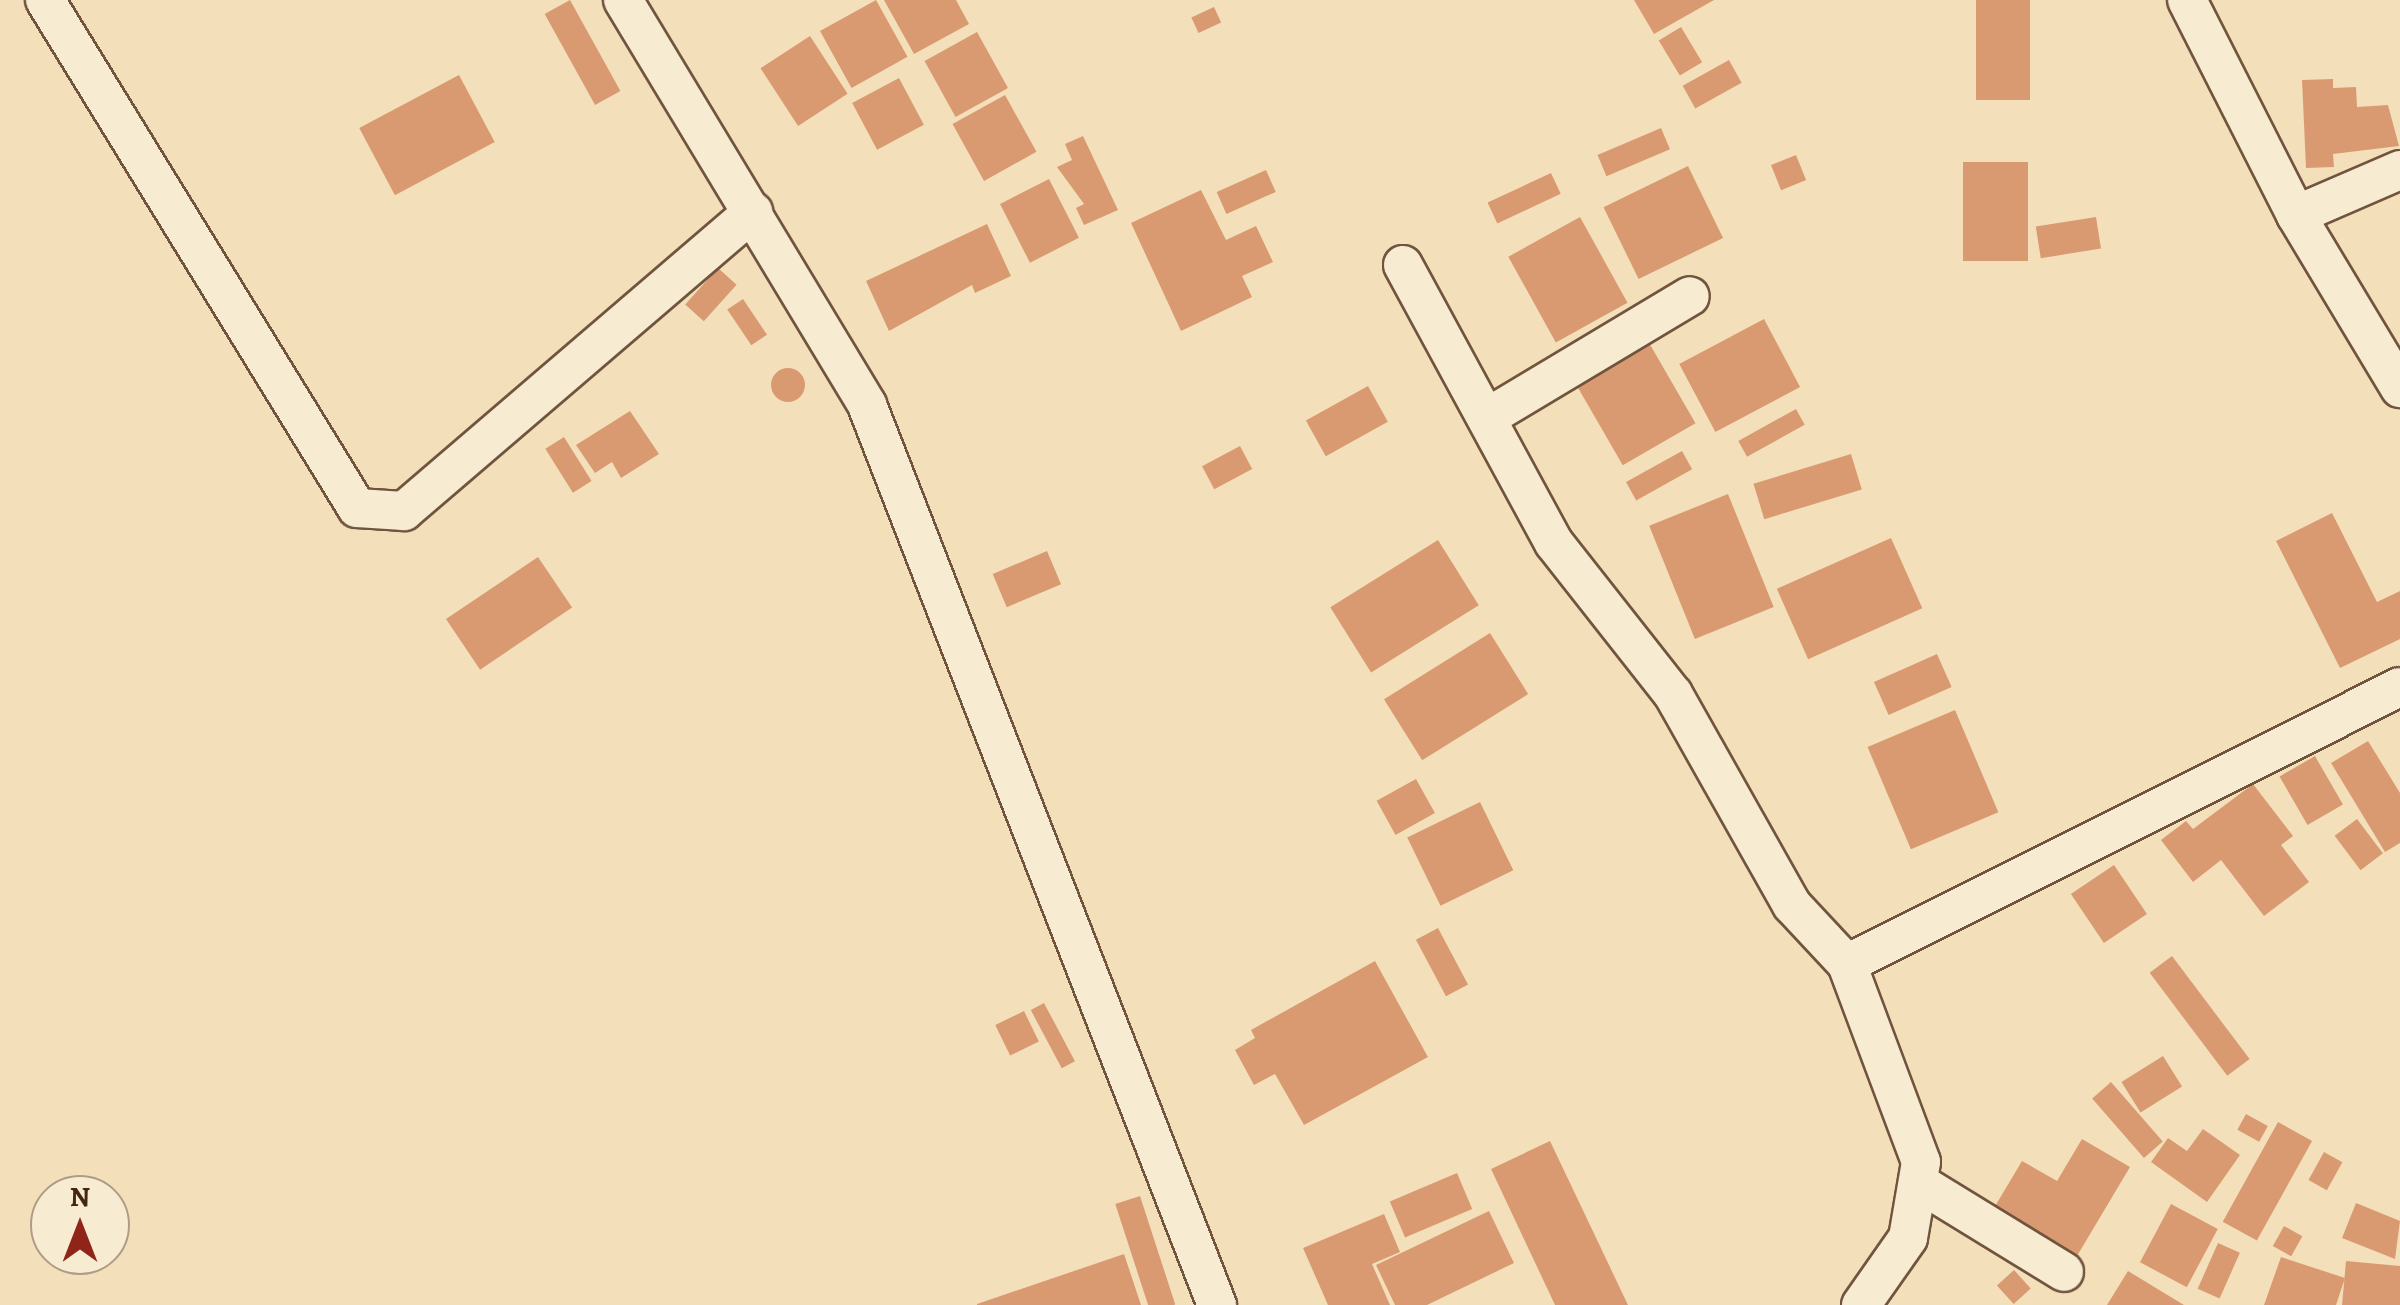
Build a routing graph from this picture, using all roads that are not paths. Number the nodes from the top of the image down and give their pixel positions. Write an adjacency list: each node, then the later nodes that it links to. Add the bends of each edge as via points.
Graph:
1 (45, 0): 5 (street, via 357,508 404,510)
2 (623, 0): 5 (street)
3 (2187, 0): 6 (street)
4 (2400, 170): 6 (street)
5 (753, 212): 15 (street, via 868,404)
6 (2296, 215): 9 (street)
7 (1403, 264): 10 (street)
8 (1690, 296): 10 (street)
9 (2400, 388)
10 (1488, 417): 12 (street, via 1564,559 1673,694 1792,905)
11 (2400, 686): 12 (street)
12 (1847, 964): 13 (street, via 1918,1138)
13 (1919, 1184): 14 (street); 16 (street, via 1900,1258)
14 (2064, 1272)
15 (1217, 1305)
16 (1861, 1305)

